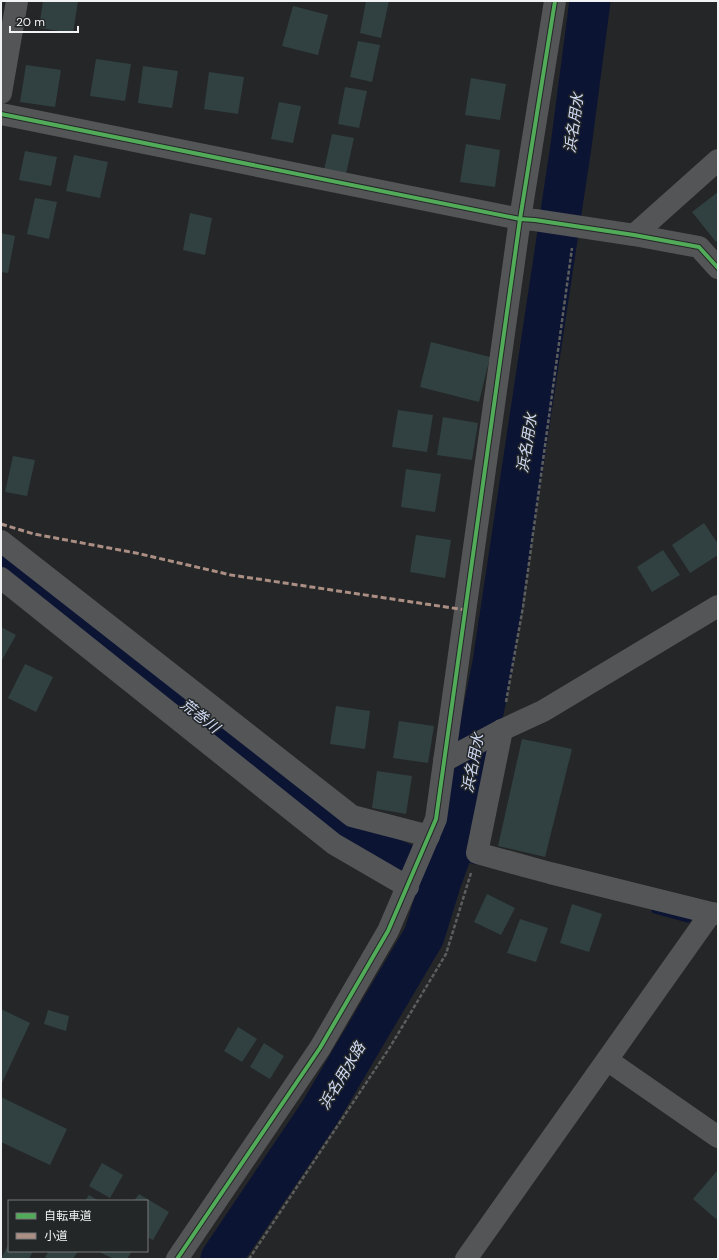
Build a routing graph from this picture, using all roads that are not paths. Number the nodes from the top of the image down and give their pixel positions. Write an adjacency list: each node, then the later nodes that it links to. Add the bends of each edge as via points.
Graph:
1 (17, 1): 3 (street)
2 (555, 1): 6 (street)
3 (1, 93)
4 (1, 114): 6 (street)
5 (718, 160): 7 (street)
6 (527, 220): 7 (street); 13 (street)
7 (634, 235): 8 (street, via 699,247)
8 (718, 268)
9 (1, 541): 14 (street, via 352,816)
10 (1, 578): 15 (street, via 334,844)
11 (718, 606): 12 (street, via 543,711)
12 (502, 730): 13 (street); 16 (street, via 477,853)
13 (444, 760): 14 (street, via 436,819)
14 (429, 836): 15 (street)
15 (408, 887): 19 (street, via 388,931 320,1048)
16 (715, 914): 17 (street)
17 (608, 1060): 18 (street); 20 (street)
18 (718, 1137)
19 (177, 1259)
20 (466, 1259)

